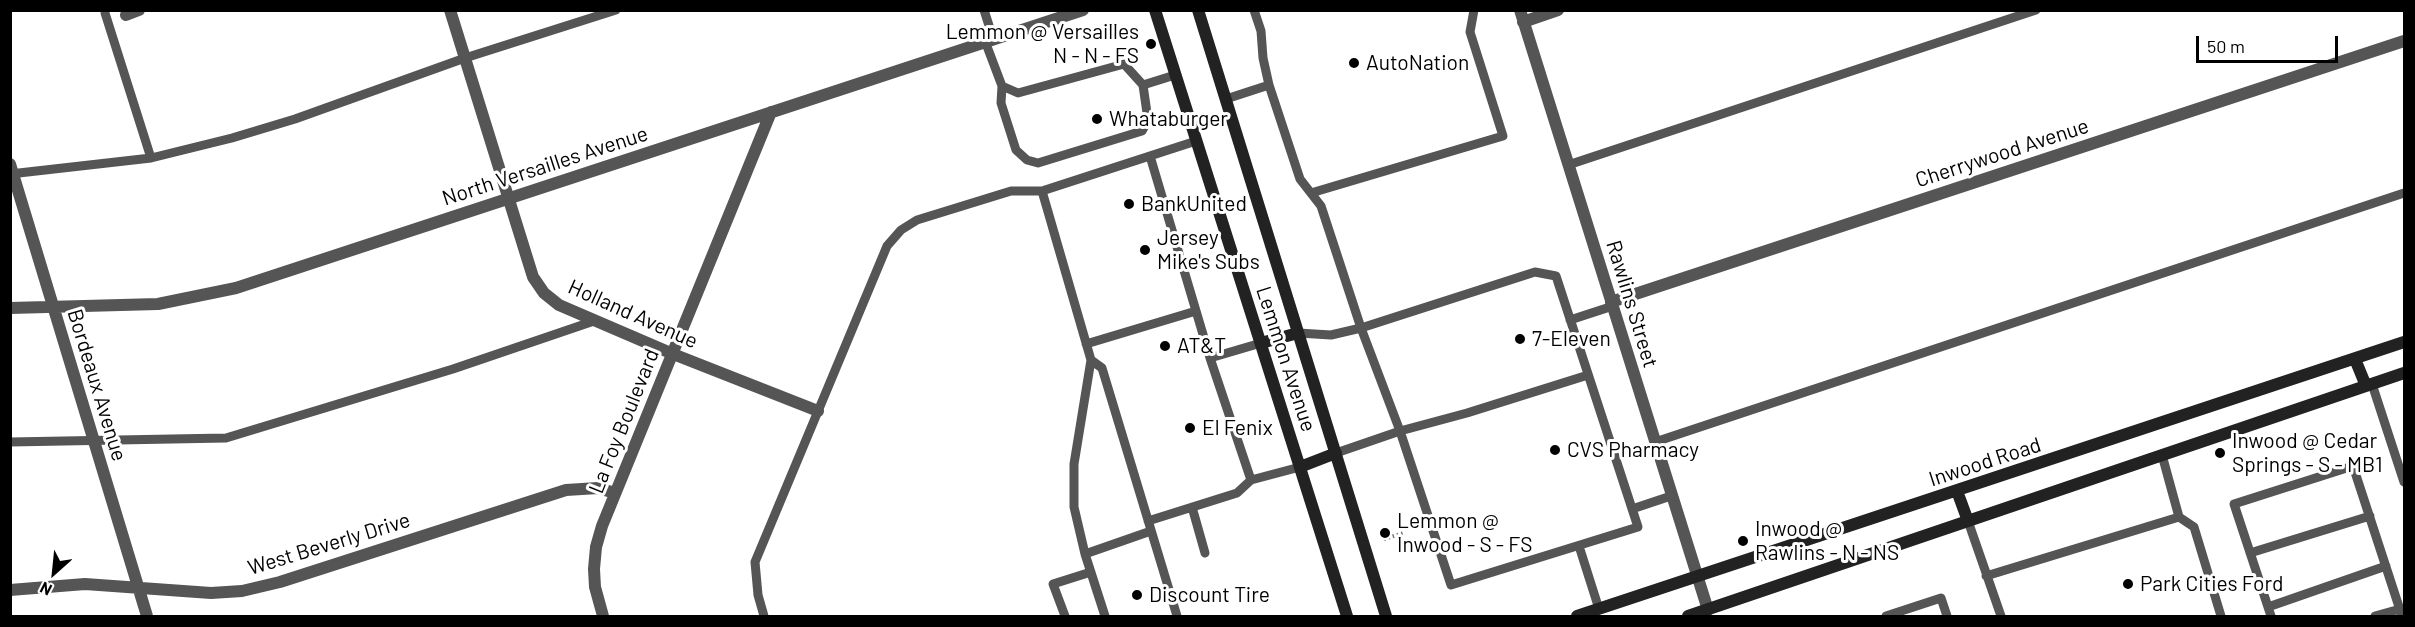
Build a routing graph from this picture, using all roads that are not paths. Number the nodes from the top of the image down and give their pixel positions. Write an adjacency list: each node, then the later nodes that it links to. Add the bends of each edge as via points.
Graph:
1 (139, 10): 13 (street)
2 (450, 10): 17 (street, Holland Avenue)
3 (616, 10): 17 (lane)
4 (984, 10): 15 (lane)
5 (1083, 10): 15 (street, North Versailles Avenue)
6 (1155, 10): 18 (main road, Lemmon Avenue)
7 (1198, 10): 22 (main road, Lemmon Avenue)
8 (1254, 10): 20 (lane)
9 (1474, 10): 30 (lane, via 1470,32 1503,136)
10 (1558, 10): 14 (street)
11 (2036, 10): 27 (lane)
12 (105, 13): 26 (lane)
13 (126, 15)
14 (1522, 16): 27 (street, Rawlins Street)
15 (989, 40): 21 (lane); 23 (street, North Versailles Avenue)
16 (2404, 41): 33 (street, Cherrywood Avenue)
17 (465, 58): 26 (lane, via 295,119); 32 (street, Holland Avenue)
18 (1175, 75): 19 (lane); 24 (main road, Lemmon Avenue)
19 (1143, 85): 21 (lane, via 1124,64 1028,92 1018,93); 21 (lane, via 1148,120 1142,131 1038,163 1027,160 1016,150 1000,103)
20 (1269, 85): 22 (lane); 30 (lane, via 1300,179)
21 (1002, 86)
22 (1226, 99): 40 (main road, Lemmon Avenue)
23 (771, 112): 32 (street, North Versailles Avenue); 44 (street, La Foy Boulevard)
24 (1196, 141): 25 (lane); 43 (main road, Lemmon Avenue)
25 (1150, 156): 29 (lane); 36 (lane)
26 (151, 158): 28 (lane)
27 (1568, 165): 33 (street, Rawlins Street)
28 (12, 170): 34 (street, Bordeaux Avenue)
29 (1042, 191): 42 (lane); 51 (lane, via 1011,191 987,197 917,220 902,230 887,246)
30 (1311, 193): 39 (lane, via 1321,206)
31 (2404, 193): 55 (lane)
32 (509, 198): 34 (street, North Versailles Avenue, via 204,296 158,304); 38 (street, Holland Avenue, via 533,278 559,305)
33 (1612, 304): 37 (lane); 55 (street, Rawlins Street)
34 (52, 306): 35 (street, North Versailles Avenue); 54 (street, Bordeaux Avenue)
35 (10, 308)
36 (1196, 311): 42 (lane); 45 (lane)
37 (1570, 320): 39 (lane, via 1556,276 1535,272); 49 (lane)
38 (594, 321): 44 (street, Holland Avenue); 54 (lane, via 453,369 226,438)
39 (1361, 328): 40 (lane, via 1331,335); 52 (lane)
40 (1298, 333): 43 (main road); 57 (main road, Lemmon Avenue)
41 (2404, 342): 46 (main road, Inwood Road)
42 (1086, 344): 47 (lane)
43 (1261, 344): 45 (lane); 59 (main road, Lemmon Avenue)
44 (673, 354): 51 (street, Holland Avenue); 63 (street, La Foy Boulevard)
45 (1210, 358): 60 (lane)
46 (2355, 358): 50 (main road); 62 (main road, Inwood Road)
47 (1091, 360): 70 (lane, via 1102,368); 74 (lane, via 1074,464 1074,507)
48 (2404, 373): 50 (main road)
49 (1588, 375): 52 (lane); 66 (lane)
50 (2369, 385): 56 (lane); 58 (main road)
51 (818, 411): 87 (lane, via 755,562)
52 (1400, 431): 57 (lane); 71 (lane, via 1451,585)
53 (10, 442): 54 (lane)
54 (94, 442): 79 (street, Bordeaux Avenue)
55 (1655, 442): 64 (street, Rawlins Street)
56 (2400, 452): 61 (lane)
57 (1336, 453): 59 (main road); 92 (main road, Lemmon Avenue)
58 (2162, 455): 68 (lane); 69 (main road)
59 (1300, 467): 60 (lane); 91 (main road, Lemmon Avenue)
60 (1251, 480): 65 (lane, via 1237,493)
61 (2404, 482)
62 (1957, 491): 69 (main road); 78 (main road, Inwood Road)
63 (615, 493): 79 (street, West Beverly Drive, via 598,488 566,490 242,591 211,593); 86 (street, La Foy Boulevard, via 596,548 595,587)
64 (1671, 496): 66 (lane); 78 (street, Rawlins Street)
65 (1192, 507): 70 (lane); 72 (lane)
66 (1632, 509): 71 (lane, via 1638,527)
67 (2370, 516): 73 (lane); 73 (lane, via 2353,466 2234,504); 75 (lane)
68 (2180, 517): 77 (lane); 98 (lane, via 2194,527)
69 (1968, 521): 77 (lane); 83 (main road)
70 (1150, 526): 74 (lane); 90 (lane)
71 (1579, 546): 81 (lane)
72 (1205, 553)
73 (2250, 553): 82 (lane)
74 (1086, 554): 76 (lane)
75 (2386, 566): 82 (lane); 84 (lane)
76 (1091, 572): 88 (lane, via 1053,584); 89 (lane)
77 (1986, 576): 97 (lane)
78 (1697, 578): 81 (main road, Inwood Road); 83 (street, Rawlins Street)
79 (137, 587): 80 (street, West Beverly Drive, via 85,584); 85 (street, Bordeaux Avenue)
80 (10, 590)
81 (1599, 609): 93 (main road, Inwood Road)
82 (2269, 612)
83 (1709, 613): 94 (main road)
84 (2401, 613): 99 (lane)
85 (147, 616)
86 (603, 616)
87 (764, 616)
88 (1065, 616)
89 (1105, 616)
90 (1177, 616)
91 (1347, 616)
92 (1386, 616)
93 (1577, 616)
94 (1688, 616)
95 (1886, 616): 96 (lane, via 1941,598)
96 (1947, 616)
97 (2001, 616)
98 (2221, 616)
99 (2375, 616)

